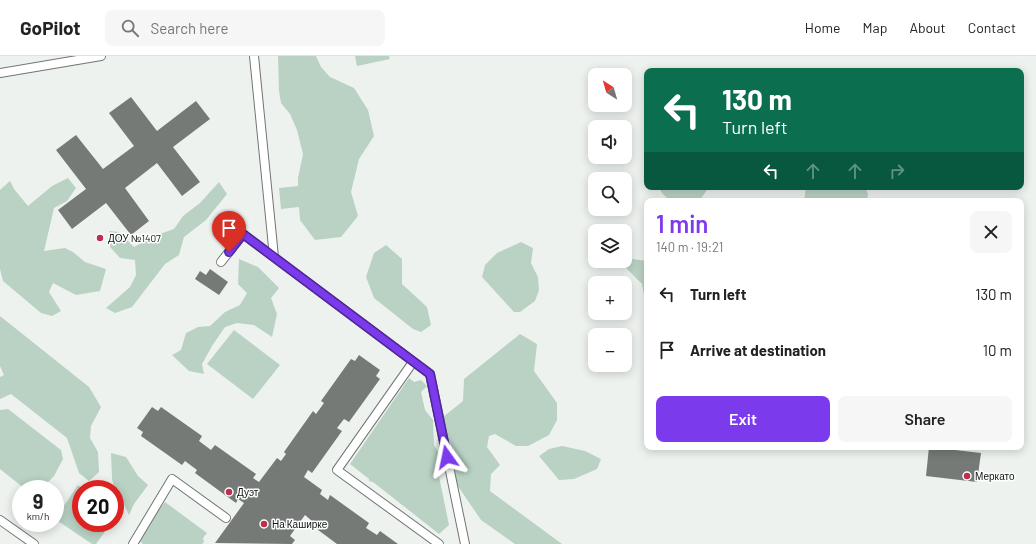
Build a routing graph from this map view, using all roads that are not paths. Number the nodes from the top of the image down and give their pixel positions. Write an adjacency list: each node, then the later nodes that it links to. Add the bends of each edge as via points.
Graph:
1 (101, 56): 3 (lane)
2 (254, 56): 4 (lane)
3 (0, 73)
4 (274, 257): 5 (lane, via 243,234); 6 (lane)
5 (221, 262)
6 (413, 362): 11 (lane, via 337,470); 12 (lane, via 430,374)
7 (226, 518): 10 (lane, via 172,479)
8 (0, 520): 9 (lane)
9 (34, 544)
10 (133, 544)
11 (439, 544)
12 (465, 544)

